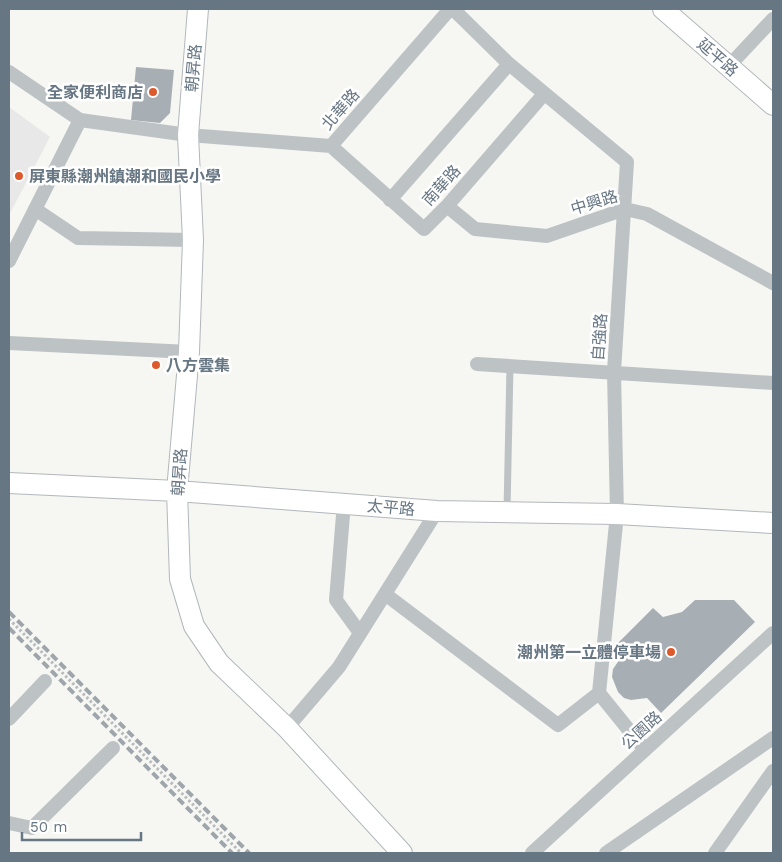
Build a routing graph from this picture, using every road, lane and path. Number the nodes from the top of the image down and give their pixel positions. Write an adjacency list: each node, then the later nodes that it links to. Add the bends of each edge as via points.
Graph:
1 (198, 9): 11 (street, 朝昇路)
2 (451, 9): 5 (street); 12 (street, 北華路)
3 (663, 9): 6 (street, 延平路)
4 (773, 19): 6 (street)
5 (510, 64): 8 (street); 13 (street)
6 (729, 66): 9 (street, 延平路)
7 (9, 72): 10 (street)
8 (544, 94): 14 (street, 南華路); 16 (street, 自強路, via 627,162)
9 (773, 105)
10 (80, 120): 11 (street, 北華路); 15 (street)
11 (188, 135): 12 (street, 北華路); 17 (street, 朝昇路)
12 (331, 146): 13 (street, 南華路)
13 (390, 200): 14 (street, 南華路, via 424,229)
14 (447, 206): 16 (street, 中興路, via 475,230 547,236)
15 (36, 209): 17 (street, via 78,238); 18 (street)
16 (625, 209): 19 (street, 中興路, via 647,214); 24 (street, 自強路)
17 (193, 240): 21 (street, 朝昇路)
18 (9, 261)
19 (773, 283)
20 (9, 343): 21 (street)
21 (189, 352): 27 (street, 朝昇路)
22 (477, 364): 23 (street)
23 (510, 366): 24 (street); 30 (lane)
24 (614, 372): 25 (street); 31 (street, 自強路)
25 (773, 383)
26 (9, 482): 27 (street, 太平路)
27 (176, 491): 28 (street, 太平路); 40 (street, 朝昇路, via 180,579 194,626 219,663)
28 (344, 503): 29 (street, 太平路); 35 (street, via 336,600)
29 (437, 511): 30 (street, 太平路); 33 (street)
30 (507, 512): 31 (street, 太平路)
31 (617, 514): 32 (street, 太平路); 38 (street, 自強路)
32 (773, 523)
33 (385, 594): 35 (street); 38 (street, via 558,725)
34 (9, 620): 46 (path)
35 (360, 633): 40 (street, via 339,667)
36 (773, 633): 43 (street, 公園路)
37 (45, 681): 39 (street)
38 (599, 693): 43 (street)
39 (9, 719)
40 (287, 728): 47 (street, 朝昇路)
41 (773, 738): 49 (street)
42 (113, 748): 45 (street, via 32,828)
43 (645, 750): 48 (street, 公園路)
44 (773, 771): 50 (street)
45 (9, 824)
46 (241, 853)
47 (402, 853)
48 (532, 853)
49 (606, 853)
50 (715, 853)

